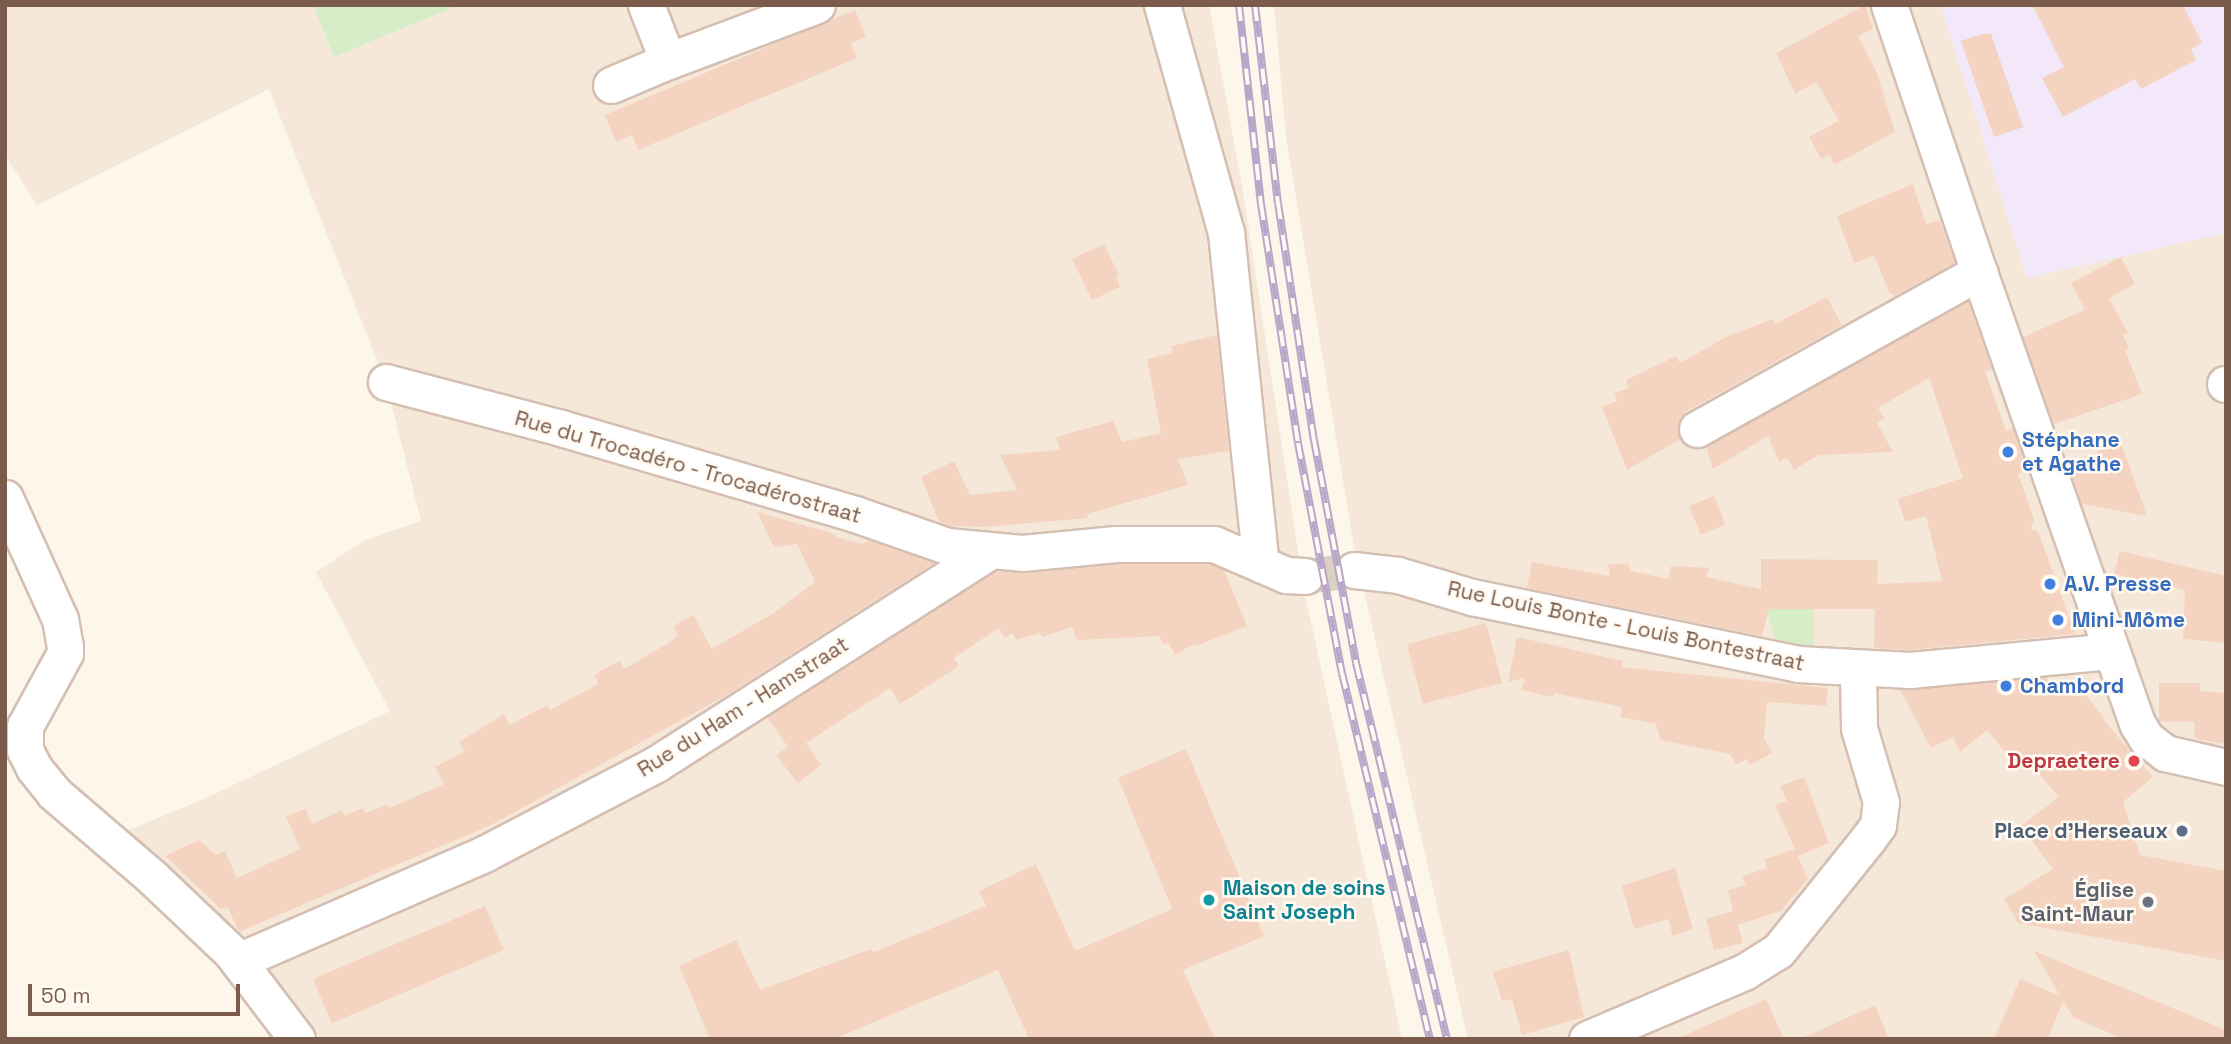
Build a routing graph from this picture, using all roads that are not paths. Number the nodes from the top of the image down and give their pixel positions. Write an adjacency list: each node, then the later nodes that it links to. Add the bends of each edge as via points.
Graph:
1 (646, 5): 5 (street)
2 (817, 5): 5 (street)
3 (1162, 5): 12 (street, via 1226,233)
4 (1889, 5): 7 (street)
5 (668, 61): 6 (street)
6 (611, 85)
7 (1979, 272): 9 (street); 15 (street)
8 (386, 383): 11 (street, Rue du Trocadéro - Trocadérostraat, via 561,428 855,514 947,546)
9 (1697, 429)
10 (5, 498): 18 (street, via 60,619 65,646 49,685 24,726 25,750 34,768 54,793 153,878)
11 (989, 552): 12 (street, via 1214,544); 18 (street, Rue du Ham - Hamstraat, via 656,764 486,852)
12 (1261, 565): 14 (street, via 1286,575)
13 (1354, 570): 16 (street, Rue Louis Bonte - Louis Bontestraat, via 1398,575 1472,597 1778,662)
14 (1305, 576)
15 (2110, 650): 16 (street, Rue Louis Bonte - Louis Bontestraat, via 1910,670); 17 (street, via 2146,738 2165,753)
16 (1858, 669): 20 (street, via 1860,729 1881,802 1878,825 1868,839 1778,951 1744,972)
17 (2226, 767)
18 (238, 961): 19 (street)
19 (297, 1039)
20 (1587, 1039)

